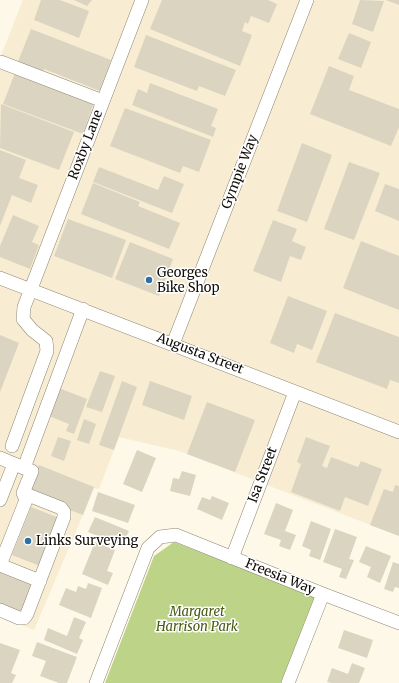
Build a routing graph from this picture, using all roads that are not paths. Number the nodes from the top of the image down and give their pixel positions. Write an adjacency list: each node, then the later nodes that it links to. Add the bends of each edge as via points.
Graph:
1 (142, 0): 4 (street, Roxby Lane)
2 (307, 0): 8 (street, Gympie Way)
3 (1, 62): 4 (street)
4 (103, 100): 6 (street, Roxby Lane)
5 (0, 278): 6 (street, Augusta Street)
6 (30, 289): 7 (street, Augusta Street); 11 (street, Roxby Lane, via 23,319 46,341 47,351)
7 (83, 309): 8 (street, Augusta Street); 13 (street)
8 (173, 344): 9 (street, Augusta Street)
9 (295, 392): 10 (street, Augusta Street); 16 (street, Isa Street)
10 (399, 432)
11 (12, 446)
12 (0, 458): 13 (street)
13 (19, 466): 14 (street, via 32,471); 15 (street)
14 (23, 493): 17 (street, via 26,500); 18 (street, via 61,508 64,512)
15 (0, 500)
16 (232, 558): 19 (street, Freesia Way); 22 (street, Freesia Way, via 176,535 160,537 148,548)
17 (0, 565): 18 (street)
18 (40, 581): 20 (street, via 24,618)
19 (323, 594): 21 (street, Freesia Way); 23 (street)
20 (0, 610)
21 (399, 623)
22 (96, 683)
23 (288, 683)

